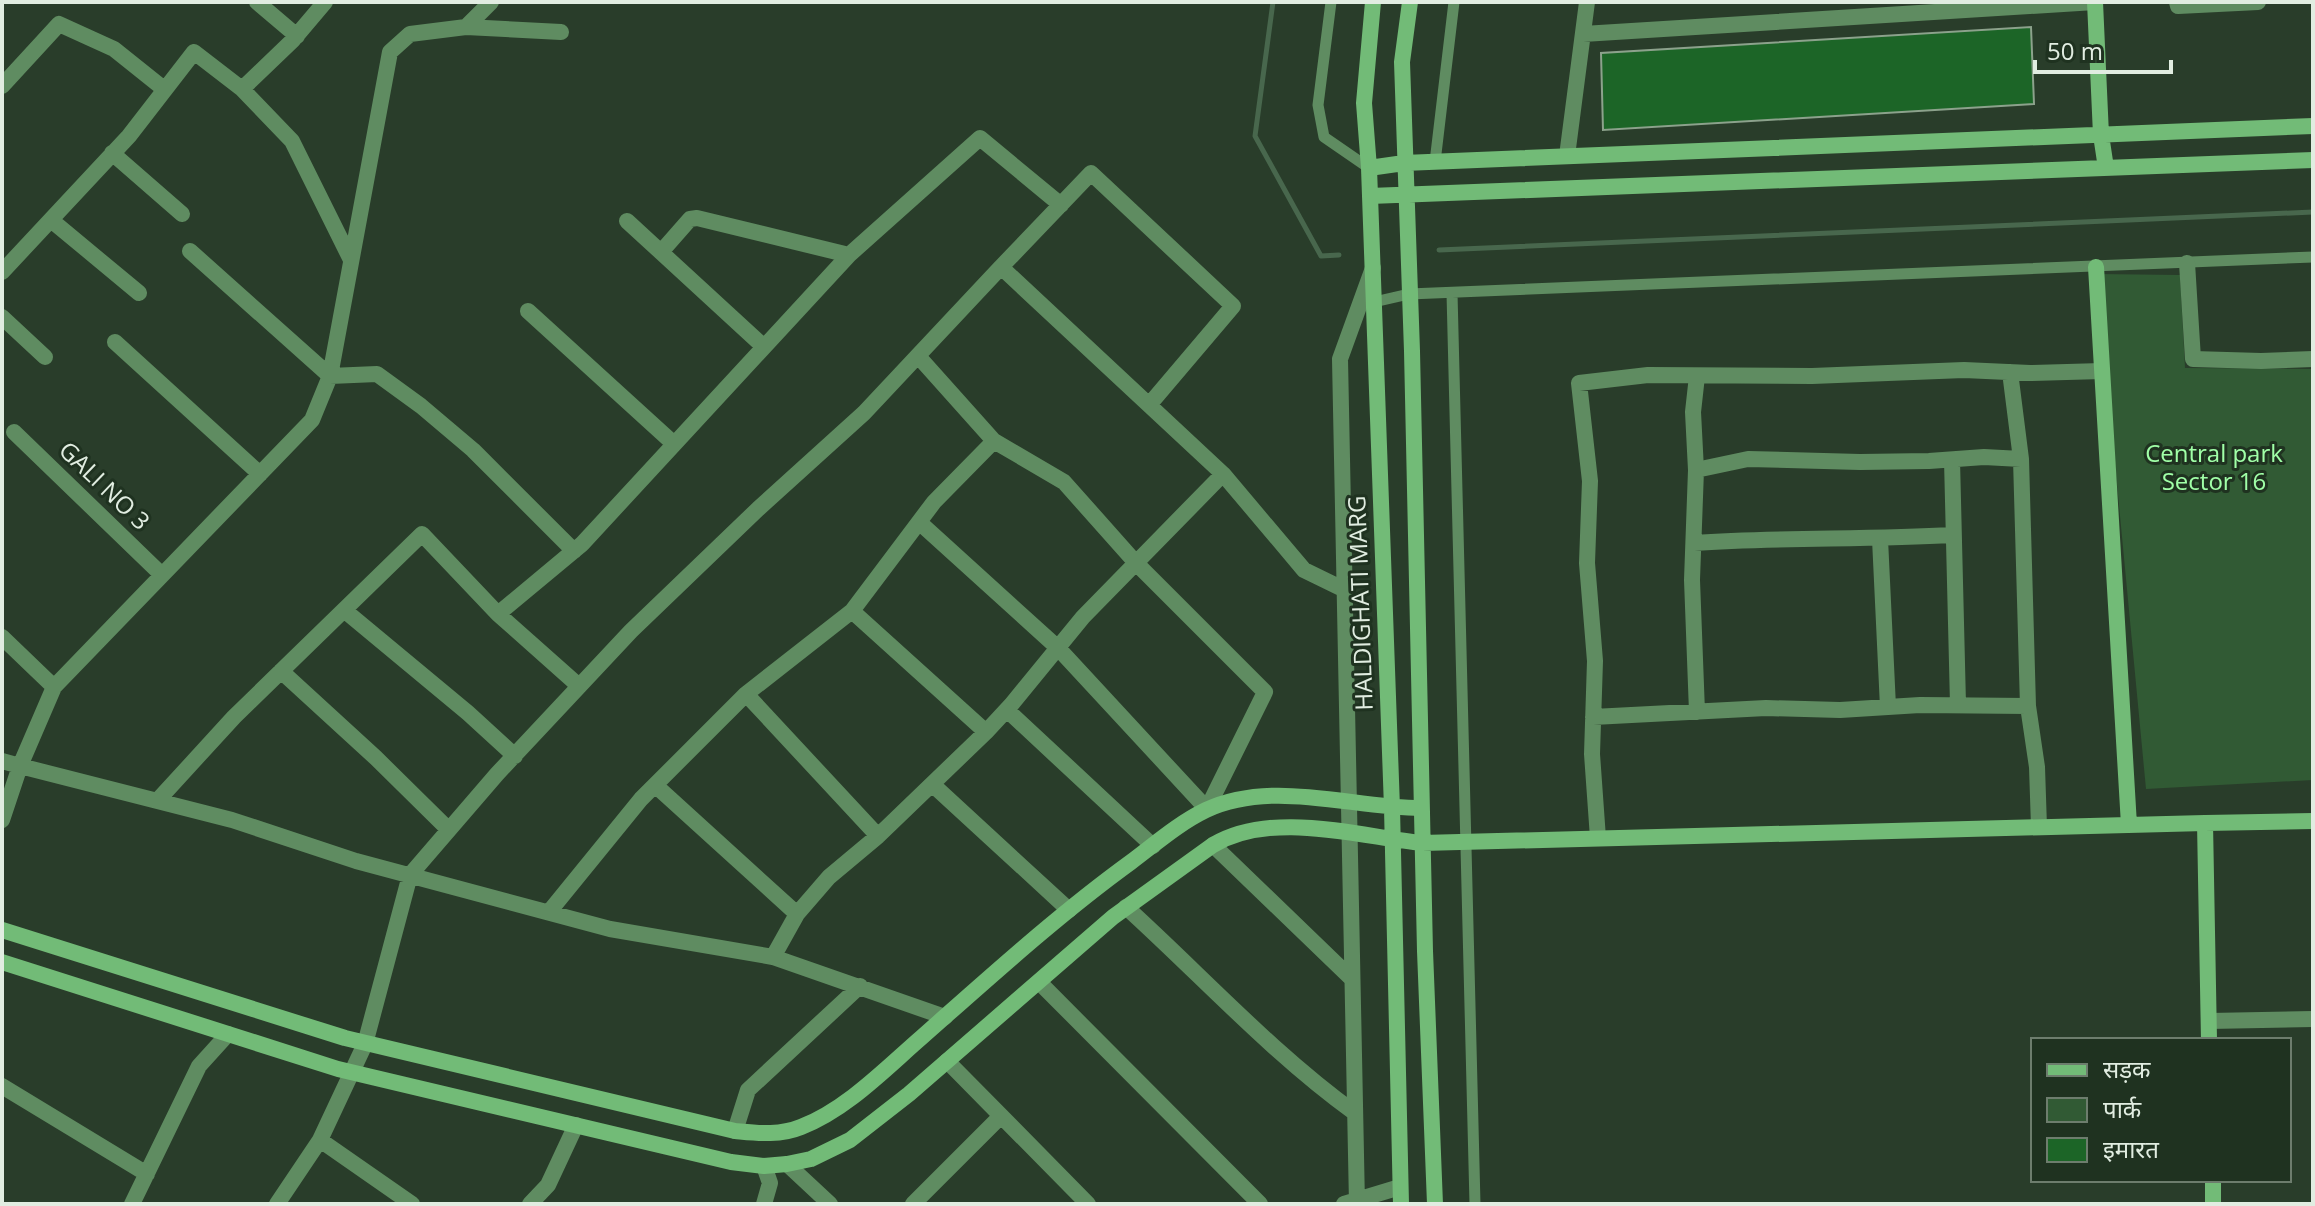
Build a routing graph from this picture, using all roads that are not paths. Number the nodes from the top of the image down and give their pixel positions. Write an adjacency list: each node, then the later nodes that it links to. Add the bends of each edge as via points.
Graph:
1 (257, 2): 16 (street)
2 (325, 2): 16 (street)
3 (491, 2): 13 (street)
4 (1331, 2): 27 (lane, via 1318,105 1324,137)
5 (1373, 2): 27 (street, HALDIGHATI MARG, via 1364,103)
6 (1410, 2): 26 (street, via 1402,62)
7 (1454, 2): 25 (lane)
8 (1587, 2): 15 (street)
9 (2095, 2): 12 (street); 21 (street)
10 (2177, 2): 11 (street)
11 (2258, 2)
12 (1977, 6): 15 (street)
13 (466, 27): 14 (street); 39 (street, via 410,34 390,52)
14 (561, 32)
15 (1583, 34): 23 (street)
16 (297, 36): 19 (street)
17 (2, 86): 18 (street, via 59,24 114,49)
18 (164, 89): 19 (street, via 194,52); 22 (street)
19 (242, 89): 39 (street, via 292,141)
20 (2313, 126): 21 (street)
21 (2101, 135): 23 (street); 28 (street)
22 (112, 153): 32 (street); 33 (street)
23 (1567, 156): 25 (street)
24 (2313, 160): 28 (street)
25 (1435, 162): 26 (street)
26 (1404, 163): 27 (street); 29 (street)
27 (1369, 168): 30 (street, HALDIGHATI MARG)
28 (2106, 168): 29 (street)
29 (1405, 195): 30 (street); 47 (street)
30 (1370, 196): 42 (street, HALDIGHATI MARG)
31 (1061, 205): 37 (street, via 980,138); 41 (street); 60 (street, via 1091,173 1233,306)
32 (182, 214)
33 (51, 220): 44 (street); 45 (street)
34 (627, 221): 36 (street)
35 (190, 251): 58 (street)
36 (661, 252): 37 (street, via 690,219 697,218); 52 (street)
37 (849, 255): 52 (street)
38 (2313, 257): 40 (lane)
39 (351, 260): 58 (street)
40 (2187, 263): 43 (lane); 55 (street, via 2193,359)
41 (1001, 267): 53 (street); 60 (street)
42 (1373, 267): 48 (street, HALDIGHATI MARG); 76 (street, via 1340,359)
43 (2096, 267): 46 (lane); 56 (street)
44 (3, 268)
45 (139, 293)
46 (1452, 293): 47 (lane); 113 (lane)
47 (1409, 294): 48 (lane); 101 (street)
48 (1374, 302): 100 (street, HALDIGHATI MARG)
49 (528, 311): 63 (street)
50 (2, 317): 54 (street)
51 (115, 342): 67 (street)
52 (763, 346): 63 (street)
53 (918, 356): 62 (street); 83 (street)
54 (45, 357)
55 (2313, 359)
56 (2102, 371): 57 (street); 106 (street)
57 (2010, 372): 59 (street); 64 (street)
58 (330, 376): 67 (street, via 312,420); 73 (street, via 377,374 473,450)
59 (1697, 376): 66 (street); 91 (street, via 1579,383 1590,481 1587,563 1595,661)
60 (1149, 405): 68 (street)
61 (14, 432): 75 (street, GALI NO 3)
62 (994, 441): 69 (street); 74 (street, via 1064,482)
63 (673, 443): 73 (street)
64 (2021, 459): 65 (street); 87 (street)
65 (1952, 460): 66 (street, via 1748,459); 70 (street)
66 (1696, 470): 72 (street)
67 (260, 474): 75 (street)
68 (1223, 474): 74 (street); 76 (street, via 1304,570)
69 (919, 522): 78 (street); 81 (street)
70 (1952, 535): 71 (street); 86 (street)
71 (1880, 539): 72 (street); 88 (street)
72 (1694, 543): 90 (street)
73 (574, 551): 79 (street)
74 (1136, 563): 81 (street); 102 (street, via 1265,692)
75 (162, 575): 84 (street)
76 (1343, 589): 99 (street)
77 (344, 610): 79 (street, via 422,534); 82 (street); 93 (street)
78 (852, 611): 85 (street); 92 (street)
79 (498, 614): 83 (street)
80 (2, 637): 84 (street)
81 (1058, 648): 89 (street); 102 (street)
82 (281, 671): 98 (street); 108 (street)
83 (579, 686): 93 (street)
84 (54, 687): 95 (street)
85 (746, 694): 97 (street); 110 (street)
86 (1958, 704): 87 (street); 88 (street)
87 (2028, 706): 107 (street)
88 (1888, 707): 90 (street)
89 (1007, 710): 92 (street); 116 (street)
90 (1697, 712): 91 (street)
91 (1593, 717): 111 (street)
92 (986, 732): 96 (street)
93 (515, 756): 108 (street)
94 (2, 761): 95 (street)
95 (20, 766): 98 (street); 103 (street)
96 (932, 784): 110 (street); 119 (street)
97 (655, 785): 120 (street); 121 (street)
98 (158, 800): 117 (street)
99 (1348, 801): 100 (street); 102 (street, via 1249,797); 109 (street)
100 (1392, 808): 101 (street); 112 (street, HALDIGHATI MARG)
101 (1421, 808): 114 (street)
102 (1207, 809): 116 (street)
103 (2, 820)
104 (2313, 821): 105 (street)
105 (2205, 823): 106 (street); 130 (street)
106 (2129, 825): 107 (street)
107 (2039, 827): 111 (street)
108 (449, 830): 117 (street)
109 (1348, 833): 112 (street); 115 (street, via 1257,828); 125 (street)
110 (878, 836): 121 (street, via 829,877)
111 (1598, 838): 113 (street)
112 (1393, 840): 114 (street); 146 (street, HALDIGHATI MARG)
113 (1464, 842): 114 (street); 158 (lane)
114 (1422, 843): 157 (street)
115 (1213, 845): 118 (street); 125 (street)
116 (1153, 846): 119 (street)
117 (410, 875): 120 (street); 133 (street)
118 (1126, 907): 126 (street); 137 (street, via 1274,1048)
119 (1069, 910): 128 (street)
120 (549, 912): 123 (street, via 610,929)
121 (797, 914): 123 (street)
122 (2, 930): 133 (street)
123 (773, 957): 127 (street)
124 (2, 962): 131 (street)
125 (1352, 979): 137 (street)
126 (1039, 982): 134 (street); 156 (street)
127 (860, 986): 128 (street); 140 (street, via 748,1090)
128 (945, 1017): 140 (street, via 829,1114 780,1133)
129 (2313, 1019): 130 (street)
130 (2209, 1021): 132 (street)
131 (228, 1034): 135 (street); 144 (street, via 199,1066)
132 (2209, 1038)
133 (365, 1044): 135 (street); 140 (street)
134 (947, 1061): 138 (street); 142 (street, via 850,1140)
135 (353, 1073): 139 (street); 141 (street)
136 (2, 1086): 144 (street)
137 (1355, 1113): 147 (street)
138 (1001, 1116): 154 (street); 155 (street)
139 (576, 1125): 143 (street); 151 (street, via 548,1185)
140 (735, 1131)
141 (320, 1140): 149 (street); 150 (street)
142 (787, 1164): 143 (street); 153 (street)
143 (764, 1166): 152 (street, via 770,1183)
144 (147, 1174): 148 (street)
145 (2213, 1182): 159 (street)
146 (1401, 1195): 147 (street)
147 (1353, 1203)
148 (132, 1204)
149 (277, 1204)
150 (412, 1204)
151 (530, 1204)
152 (764, 1204)
153 (830, 1204)
154 (913, 1204)
155 (1088, 1204)
156 (1260, 1204)
157 (1435, 1204)
158 (1475, 1204)
159 (2213, 1204)

